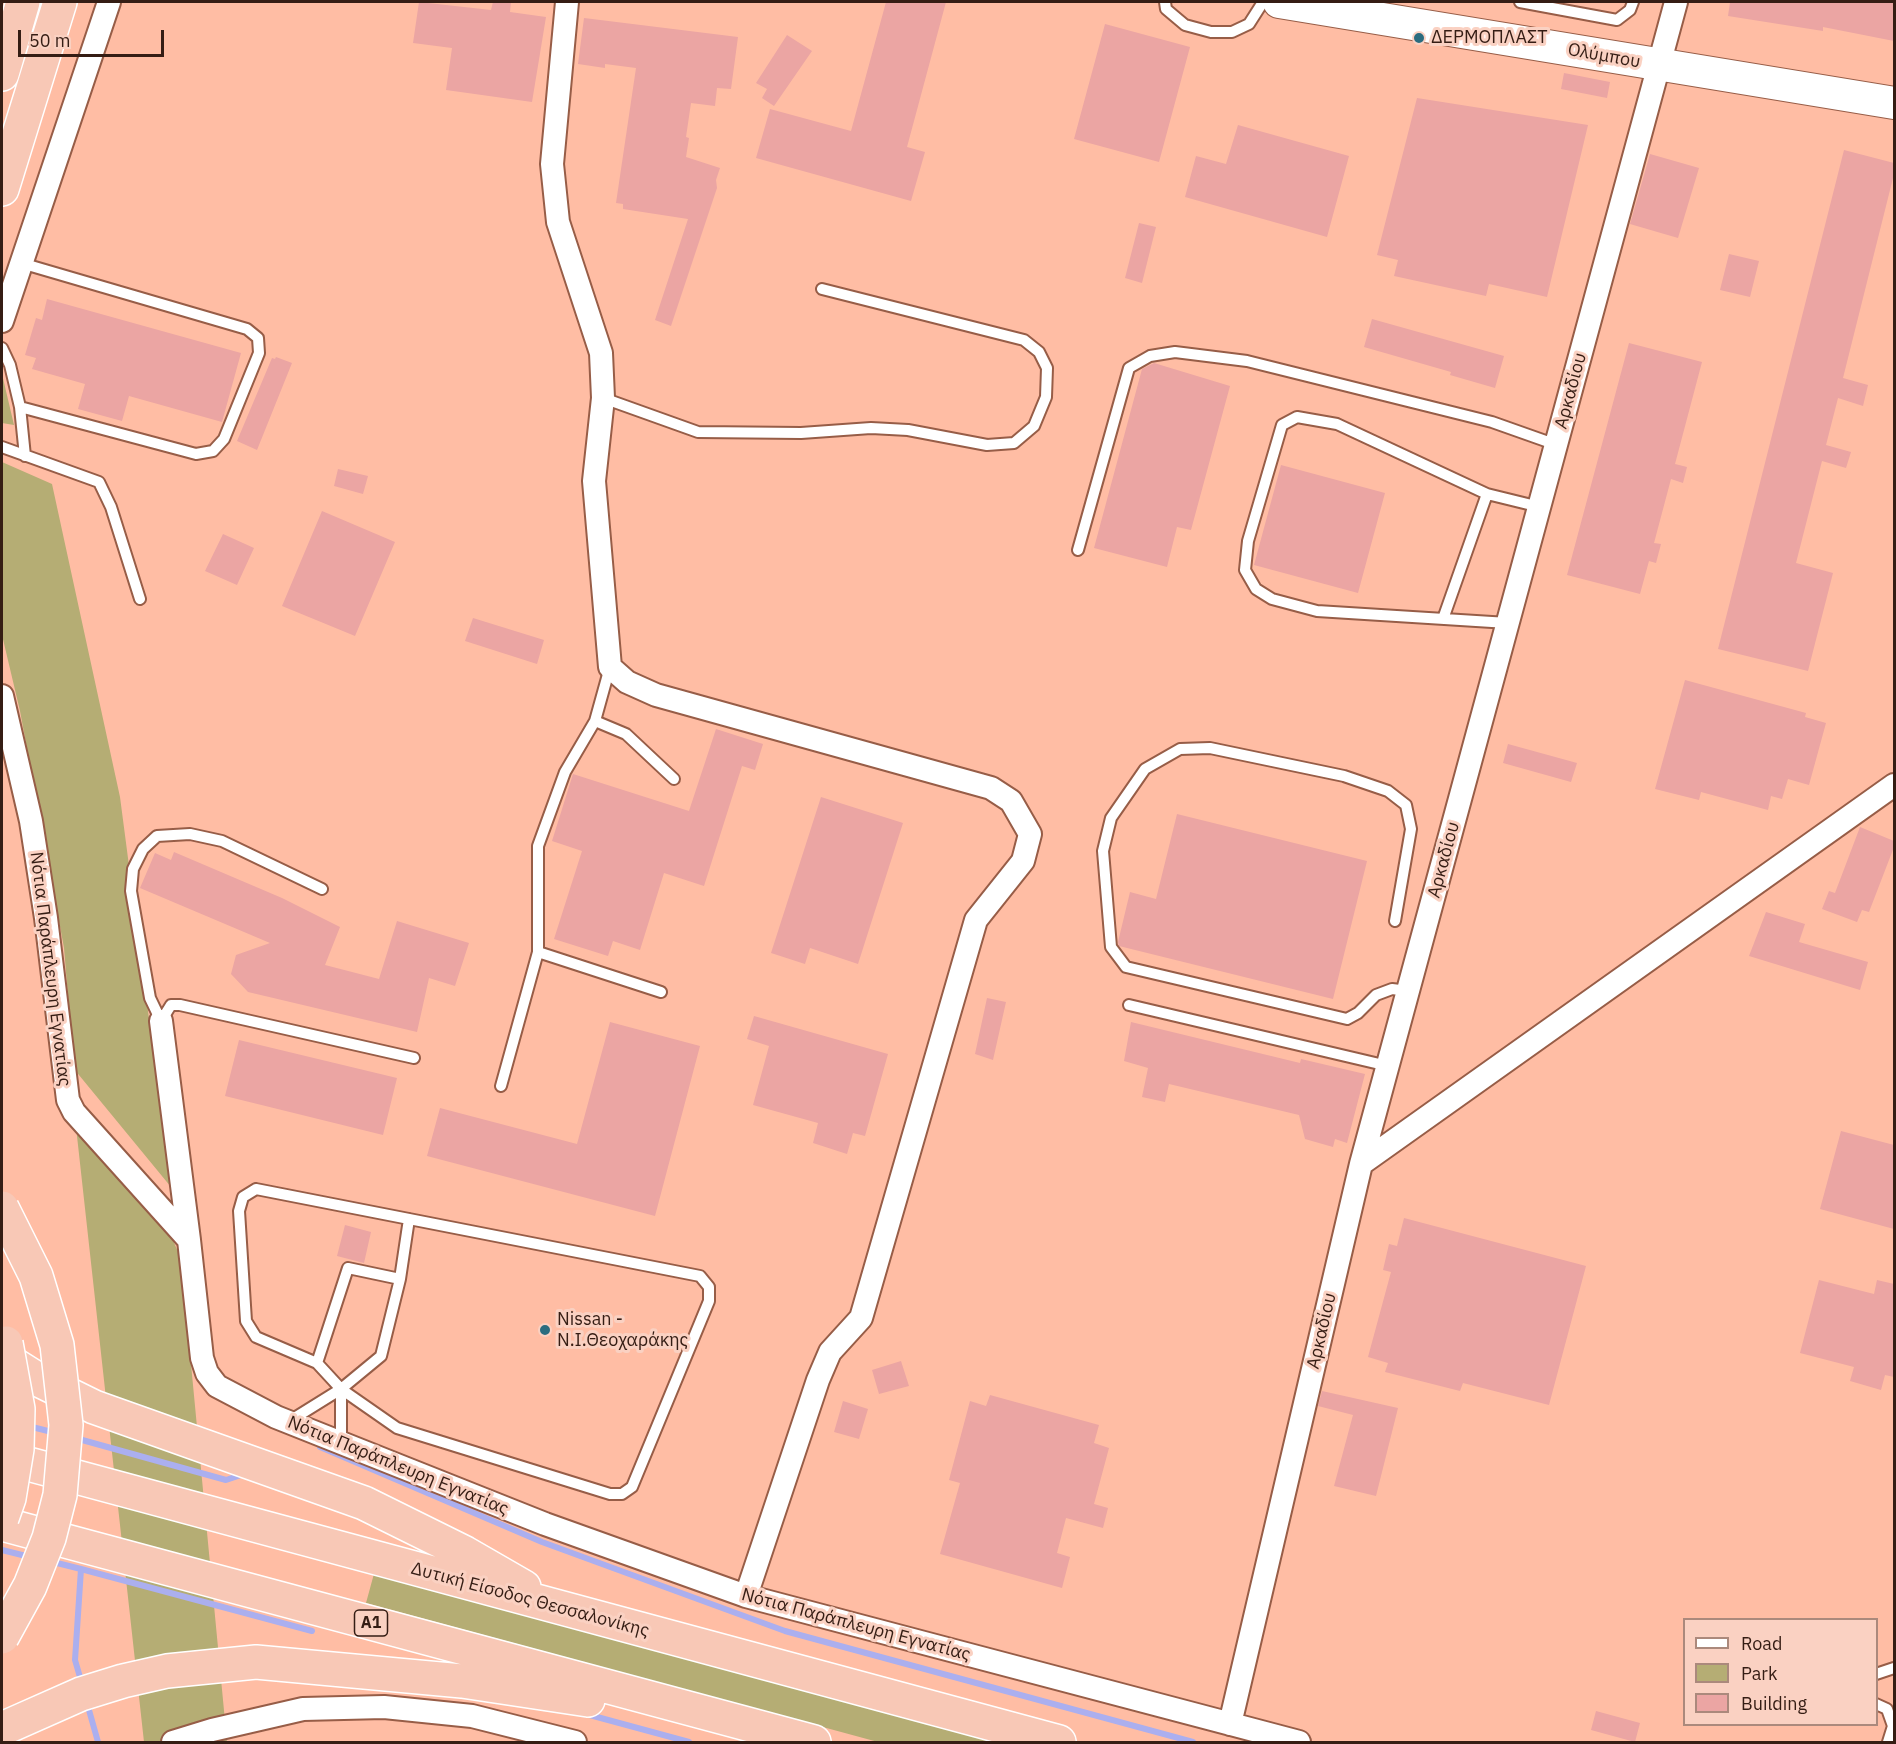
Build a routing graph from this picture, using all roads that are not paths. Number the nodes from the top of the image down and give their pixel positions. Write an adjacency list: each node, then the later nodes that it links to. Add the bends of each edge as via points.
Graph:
1 (23, 2): 12 (highway)
2 (60, 2): 14 (highway)
3 (109, 2): 15 (street)
4 (567, 2): 19 (street, via 552,164 558,222 601,353)
5 (1165, 2): 6 (lane, via 1166,9 1185,25 1211,32 1232,32 1249,24)
6 (1263, 2)
7 (1279, 2): 11 (main road, Ολύμπου)
8 (1520, 2): 9 (lane, via 1617,20 1630,10)
9 (1633, 2)
10 (1676, 2): 11 (street, Αρκαδίου)
11 (1657, 65): 13 (main road, Ολύμπου); 21 (street, Αρκαδίου)
12 (2, 74)
13 (1894, 103)
14 (2, 189)
15 (21, 263): 17 (street); 20 (lane, via 248,329 258,338 259,353 224,439 213,451 196,454)
16 (822, 289): 19 (lane, via 1024,340 1039,352 1047,368 1046,397 1034,426 1014,443 987,445 908,430 871,428 801,433 698,432)
17 (2, 321)
18 (2, 348): 20 (lane)
19 (603, 398): 30 (street, via 594,481)
20 (20, 406): 23 (lane)
21 (1557, 445): 25 (street, Αρκαδίου); 26 (lane, via 1492,422 1247,361 1175,352 1150,356 1129,368)
22 (2, 447): 23 (lane)
23 (25, 456): 27 (lane, via 99,482 111,507)
24 (1487, 494): 25 (lane); 28 (lane); 28 (lane, via 1336,424 1297,417 1282,425 1248,541 1245,570 1256,589 1272,599 1317,610)
25 (1540, 507): 29 (street, Αρκαδίου)
26 (1078, 549)
27 (140, 599)
28 (1443, 619): 29 (lane)
29 (1508, 623): 38 (street, Αρκαδίου)
30 (610, 667): 32 (lane); 58 (street, via 627,682 656,695 991,788 1011,801 1030,834 1023,861 976,920 861,1318 830,1352 818,1380)
31 (2, 696): 48 (street, Νότια Παράπλευρη Εγνατίας, via 31,821 68,1100 74,1112)
32 (595, 721): 33 (lane, via 626,734); 37 (lane, via 565,772 538,846)
33 (674, 779)
34 (1894, 785): 45 (street)
35 (322, 889): 41 (lane, via 222,841 190,834 157,836 143,849 133,869 131,891 150,998)
36 (1395, 921): 38 (lane, via 1411,830 1406,805 1388,791 1344,776 1210,748 1180,749 1145,769 1111,818 1103,851 1110,948 1126,967 1347,1018 1376,995 1392,989)
37 (538, 952): 39 (lane); 44 (lane)
38 (1408, 991): 43 (street, Αρκαδίου)
39 (661, 992)
40 (1129, 1005): 43 (lane)
41 (161, 1021): 42 (lane, via 171,1005 180,1005); 48 (street)
42 (414, 1058)
43 (1388, 1066): 45 (street, Αρκαδίου)
44 (501, 1086)
45 (1361, 1164): 65 (street, Αρκαδίου)
46 (2, 1208): 60 (highway, bridge, via 40,1288 57,1345 66,1425 60,1495 50,1538)
47 (409, 1219): 49 (lane); 51 (lane, via 264,1189 243,1197 239,1237 247,1328 256,1337); 52 (lane, via 694,1274 709,1287 709,1301 635,1481 622,1494 610,1494 397,1428)
48 (189, 1240): 53 (street, Νότια Παράπλευρη Εγνατίας, via 207,1373 224,1390)
49 (400, 1279): 51 (lane, via 348,1268); 52 (lane, via 381,1356)
50 (3, 1340): 56 (highway, bridge, via 16,1398 17,1439 14,1472); 59 (highway, via 37,1379 94,1407 364,1503 465,1553)
51 (318, 1363): 52 (lane)
52 (341, 1389): 53 (lane); 54 (lane)
53 (288, 1422): 54 (street, Νότια Παράπλευρη Εγνατίας)
54 (341, 1443): 58 (street, Νότια Παράπλευρη Εγνατίας, via 545,1524)
55 (2, 1457): 59 (highway, Δυτική Είσοδος Θεσσαλονίκης)
56 (2, 1518)
57 (2, 1524): 64 (highway, Α1)
58 (746, 1596): 65 (street, Νότια Παράπλευρη Εγνατίας)
59 (559, 1608): 70 (highway, Δυτική Είσοδος Θεσσαλονίκης)
60 (2, 1637)
61 (1894, 1668): 62 (lane)
62 (1878, 1673)
63 (1878, 1705): 72 (lane, via 1887,1709 1893,1726)
64 (741, 1723): 66 (highway, via 462,1682 256,1662 167,1671 81,1694); 69 (highway, Α1)
65 (1230, 1724): 71 (street, Νότια Παράπλευρη Εγνατίας)
66 (2, 1729)
67 (573, 1742): 68 (street, via 472,1716 384,1707 303,1709)
68 (173, 1743)
69 (814, 1743)
70 (1059, 1743)
71 (1299, 1743)
72 (1888, 1743)

